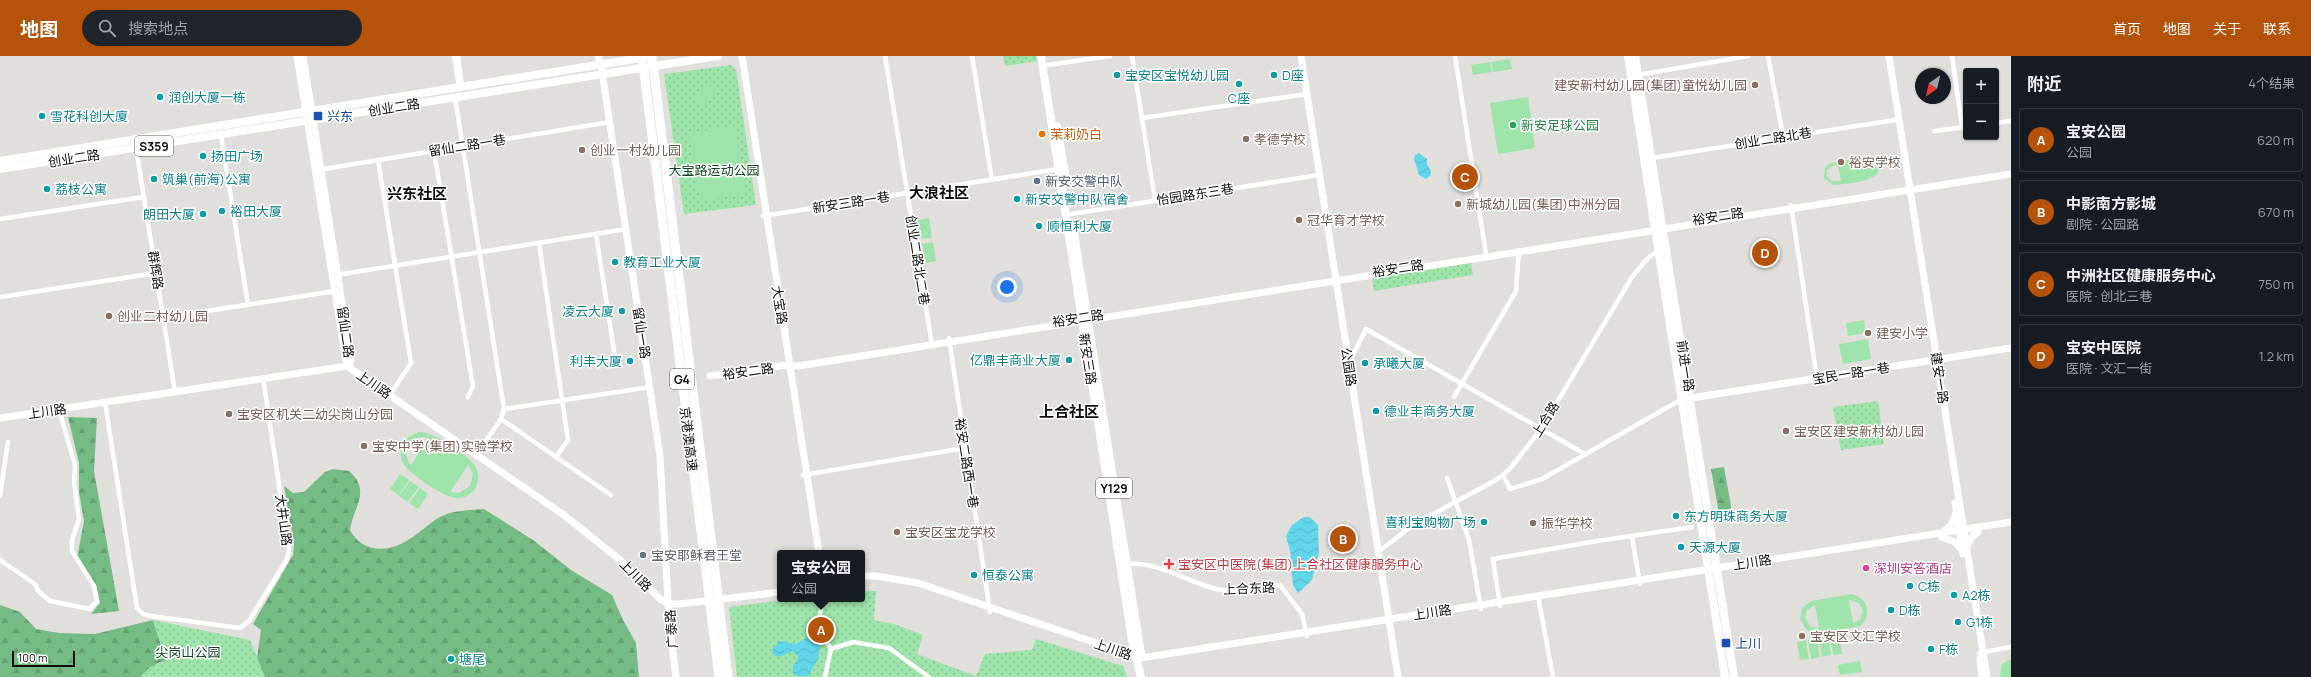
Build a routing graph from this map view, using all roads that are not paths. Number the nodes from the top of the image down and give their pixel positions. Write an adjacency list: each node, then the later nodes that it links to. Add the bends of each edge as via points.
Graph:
1 (297, 56): 35 (main road, 留仙二路)
2 (303, 56): 35 (main road, 留仙二路)
3 (454, 56): 32 (street)
4 (458, 56): 32 (street)
5 (598, 56): 28 (main road, 留仙一路)
6 (602, 56): 28 (main road, 留仙一路)
7 (642, 56): 159 (highway, 京港澳高速 / G4)
8 (653, 56): 28 (main road, 创业二路 / S359); 160 (highway, 京港澳高速 / G4)
9 (718, 56): 30 (main road, 创业二路 / S359)
10 (738, 56): 65 (main road, 大宝路)
11 (742, 56): 65 (main road, 大宝路)
12 (886, 56): 60 (street, 创业二路北二巷)
13 (972, 56): 58 (street)
14 (1041, 56): 54 (main road, 新安三路)
15 (1047, 56): 29 (main road, 新安三路)
16 (1110, 56): 29 (street)
17 (1132, 56): 36 (street)
18 (1296, 56): 33 (main road, 公园路)
19 (1301, 56): 33 (main road, 公园路)
20 (1455, 56): 75 (street)
21 (1628, 56): 51 (main road, 前进一路)
22 (1636, 56): 31 (main road, 前进一路)
23 (1748, 56): 31 (street)
24 (1768, 56): 45 (street)
25 (1885, 56): 37 (main road, 建安一路)
26 (1889, 56): 59 (main road, 建安一路)
27 (1952, 56): 38 (street)
28 (601, 65): 30 (main road, 留仙一路); 32 (main road, 创业二路 / S359)
29 (1048, 65): 64 (main road, 新安三路)
30 (602, 75): 34 (main road, 创业二路 / S359); 40 (main road, 留仙一路)
31 (1638, 75): 51 (main road, 前进一路)
32 (460, 87): 35 (main road, 创业二路 / S359)
33 (1304, 94): 36 (street); 57 (main road, 公园路)
34 (455, 98): 35 (main road, 创业二路 / S359); 46 (street)
35 (310, 117): 44 (main road, 创业二路 / S359); 50 (main road, 创业二路 / S359); 79 (main road, 留仙二路)
36 (1142, 118): 62 (street)
37 (1895, 120): 45 (street, 创业二路北巷); 59 (main road, 建安一路)
38 (1963, 121)
39 (2011, 121): 41 (street)
40 (610, 122): 46 (street, 留仙二路一巷); 68 (main road, 留仙一路)
41 (1999, 123)
42 (1963, 127): 43 (street)
43 (1934, 131)
44 (221, 135): 47 (main road, 创业二路 / S359); 83 (street)
45 (1782, 136): 51 (street, 创业二路北巷)
46 (462, 146): 48 (street, 留仙二路一巷); 74 (street)
47 (136, 148): 52 (main road, 创业二路 / S359); 61 (street, 群辉路)
48 (434, 151): 49 (street, 留仙二路一巷); 76 (street)
49 (378, 160): 53 (street, 留仙二路一巷); 77 (street)
50 (0, 161)
51 (1650, 164): 67 (main road, 前进一路); 69 (main road, 前进一路)
52 (0, 169)
53 (324, 169)
54 (1058, 169): 58 (street, 新安三路一巷); 85 (main road, 新安三路)
55 (2011, 170): 59 (main road, 裕安二路)
56 (2011, 174): 59 (main road, 裕安二路)
57 (1317, 175): 62 (street, 怡园路东三巷); 80 (main road, 公园路)
58 (992, 180): 60 (street, 新安三路一巷)
59 (1908, 188): 63 (main road, 裕安二路); 90 (main road, 建安一路)
60 (907, 193): 65 (street, 新安三路一巷); 87 (street, 创业二路北二巷)
61 (144, 197): 66 (street); 78 (street, 群辉路)
62 (1155, 200): 64 (street, 怡园路东三巷)
63 (1791, 207): 67 (main road, 裕安二路); 96 (street)
64 (1071, 214): 85 (main road, 新安三路)
65 (765, 216): 92 (main road, 大宝路)
66 (0, 219)
67 (1664, 227): 69 (main road, 裕安二路); 103 (main road, 前进一路)
68 (626, 229): 70 (street); 98 (main road, 留仙一路)
69 (1655, 230): 72 (main road, 前进一路); 73 (main road, 裕安二路)
70 (596, 234): 71 (street); 89 (street)
71 (539, 243): 74 (street); 105 (street)
72 (1658, 250): 104 (main road, 前进一路); 111 (street, 上合路, via 1632,277)
73 (1520, 251): 75 (main road, 裕安二路); 80 (main road, 裕安二路); 97 (street, via 1516,291)
74 (479, 252): 76 (street); 108 (street)
75 (1486, 254): 80 (main road, 裕安二路)
76 (452, 256): 77 (street); 101 (street, via 473,386)
77 (395, 265): 79 (street); 100 (street, via 411,363)
78 (156, 273): 82 (street); 84 (street, 群辉路)
79 (335, 276): 81 (main road, 留仙二路); 93 (main road, 留仙二路, via 351,360)
80 (1333, 280): 85 (main road, 裕安二路); 91 (main road, 公园路); 151 (main road, 公园路)
81 (335, 291): 83 (street); 93 (main road, 留仙二路)
82 (0, 297)
83 (248, 305): 84 (street)
84 (164, 318): 99 (street, 群辉路)
85 (1085, 319): 86 (main road, 裕安二路); 138 (main road, 新安三路 / Y129); 156 (main road, 新安三路, via 1132,640)
86 (950, 340): 87 (main road, 裕安二路); 113 (street, 裕安二路西一巷)
87 (932, 342): 92 (main road, 裕安二路)
88 (2011, 348): 90 (main road, 宝民一路一巷)
89 (615, 357)
90 (1935, 360): 96 (main road, 宝民一路一巷); 123 (main road, 建安一路)
91 (1349, 363): 97 (street, via 1366,329); 131 (main road, 公园路)
92 (788, 365): 94 (main road, 裕安二路); 117 (main road, 大宝路)
93 (349, 367): 95 (main road, 上川路, via 339,366); 100 (main road, 上川路)
94 (710, 376)
95 (263, 378): 99 (main road, 上川路); 106 (street, 大井山路, via 289,544 288,554 247,625 235,628 147,616 135,604)
96 (1817, 379): 103 (main road, 宝民一路一巷)
97 (1462, 384): 102 (street); 111 (street)
98 (651, 387): 105 (street); 147 (main road, 留仙一路, via 664,495)
99 (175, 392): 106 (main road, 上川路)
100 (390, 395): 115 (main road, 上川路)
101 (468, 397)
102 (1454, 397)
103 (1691, 398): 139 (main road, 前进一路)
104 (1682, 399): 114 (street); 140 (main road, 前进一路)
105 (563, 400): 108 (street); 116 (street, via 568,440)
106 (105, 402): 107 (main road, 上川路)
107 (59, 409): 109 (main road, 上川路); 137 (street, via 75,465 74,483 79,519 72,540 72,551 94,586 97,601 90,609 50,601 42,596 35,584)
108 (504, 409): 110 (street)
109 (0, 418)
110 (501, 419): 115 (street); 116 (street)
111 (1541, 429): 114 (street); 118 (street, 上合路)
112 (8, 442): 121 (street)
113 (965, 448): 117 (street); 150 (street, 裕安二路西一巷)
114 (1585, 454): 118 (street, via 1542,479 1510,489)
115 (476, 455): 147 (main road, 上川路, via 582,528 619,558 650,591)
116 (556, 457): 120 (street)
117 (805, 475): 133 (main road, 大宝路); 134 (main road, 大宝路)
118 (1503, 475): 122 (street, 上合路)
119 (1447, 478): 122 (street)
120 (611, 495)
121 (0, 496)
122 (1456, 501): 132 (street, 上合路, via 1413,525); 149 (street, via 1469,540)
123 (1959, 512): 127 (main road); 128 (main road, 建安一路); 129 (main road)
124 (2011, 522): 127 (main road, 上川路)
125 (2011, 526): 127 (main road, 上川路)
126 (1692, 528): 130 (street)
127 (1978, 529): 128 (main road, 上川路); 135 (main road)
128 (1962, 532): 129 (main road, 上川路); 135 (main road, 建安一路)
129 (1942, 535): 135 (main road); 139 (main road, 上川路)
130 (1632, 537): 143 (street); 148 (street, via 1493,559)
131 (1377, 541): 132 (street); 136 (main road, 公园路)
132 (1388, 543): 136 (street, 上合路)
133 (815, 550)
134 (818, 550)
135 (1965, 550): 155 (main road, 建安一路)
136 (1378, 552): 151 (main road, 公园路)
137 (0, 560)
138 (1129, 564): 152 (street, 上合东路, via 1140,563 1204,586 1226,591 1280,585 1302,614); 156 (main road, 新安三路 / Y129)
139 (1718, 570): 140 (main road, 上川路); 169 (main road, 前进一路)
140 (1709, 571): 143 (main road, 上川路); 168 (main road, 前进一路)
141 (865, 576): 150 (main road, 上川路, via 918,582)
142 (865, 580): 150 (main road, 上川路, via 901,583)
143 (1639, 582): 145 (main road, 上川路)
144 (777, 592): 147 (main road)
145 (1538, 598): 148 (main road, 上川路); 167 (street)
146 (822, 602): 154 (street, via 820,630)
147 (669, 604): 157 (main road, 广泰路); 158 (main road, 广泰路)
148 (1499, 604): 149 (main road, 上川路)
149 (1480, 607): 151 (main road, 上川路)
150 (990, 609): 156 (main road, 上川路)
151 (1387, 622): 152 (main road, 上川路); 165 (main road, 公园路); 166 (main road, 公园路)
152 (1306, 634): 156 (main road, 上川路)
153 (2011, 648): 155 (street)
154 (830, 649): 161 (street); 162 (street, via 853,642 879,646 897,653)
155 (1981, 652): 170 (main road, 建安一路); 171 (main road, 建安一路)
156 (1140, 660): 163 (main road, Y129); 164 (main road, Y129)
157 (676, 677)
158 (680, 677)
159 (719, 677)
160 (728, 677)
161 (825, 677)
162 (930, 677)
163 (1141, 677)
164 (1145, 677)
165 (1393, 677)
166 (1398, 677)
167 (1553, 677)
168 (1725, 677)
169 (1734, 677)
170 (1982, 677)
171 (1987, 677)

